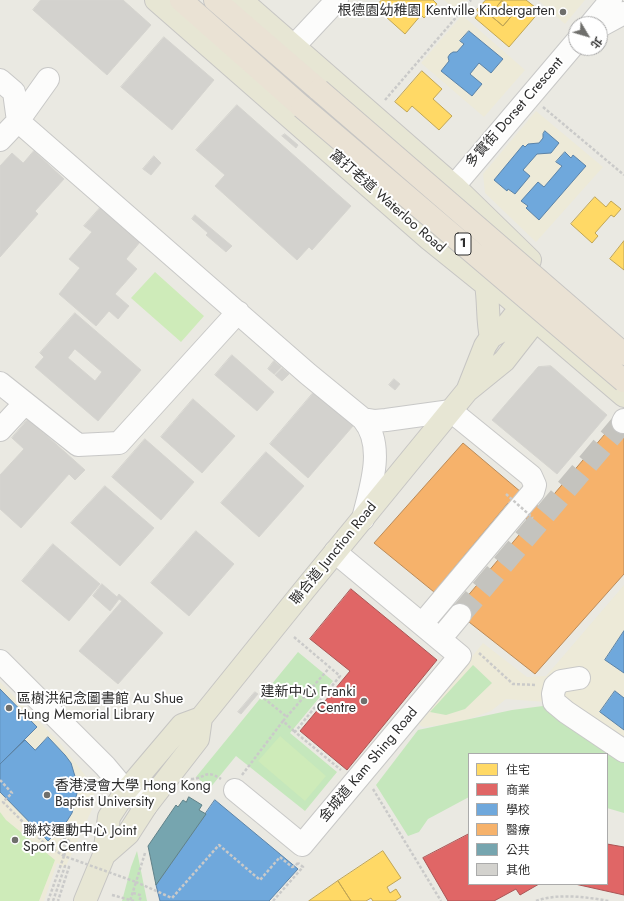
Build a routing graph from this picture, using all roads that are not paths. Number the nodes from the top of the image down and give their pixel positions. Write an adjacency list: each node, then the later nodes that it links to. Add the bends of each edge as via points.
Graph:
1 (156, 0): 17 (main road, 窩打老道 Waterloo Road)
2 (182, 0): 25 (highway, 窩打老道 Waterloo Road / 1, bridge, via 302,107)
3 (215, 0): 24 (highway, 1, bridge)
4 (241, 0): 10 (main road)
5 (338, 0): 10 (street)
6 (611, 0): 8 (street)
7 (624, 13): 9 (street)
8 (598, 16)
9 (608, 22)
10 (294, 46): 16 (main road)
11 (568, 52): 16 (street, 多實街 Dorset Crescent)
12 (48, 79): 14 (street)
13 (0, 80): 14 (street, via 14,92)
14 (18, 121): 15 (street); 20 (street)
15 (0, 140)
16 (460, 193): 17 (main road, via 463,227 456,235); 18 (main road)
17 (429, 239): 19 (main road, 窩打老道 Waterloo Road)
18 (554, 282): 21 (main road, 聯合道 Junction Road); 23 (main road)
19 (486, 285): 21 (main road, 窩打老道 Waterloo Road, via 500,290); 22 (main road)
20 (238, 312): 29 (street, via 119,443 78,445); 31 (street)
21 (528, 314): 22 (main road, 聯合道 Junction Road); 27 (main road, 聯合道 Junction Road, via 504,361); 28 (main road, 窩打老道 Waterloo Road)
22 (491, 337): 27 (main road, 聯合道 Junction Road, via 484,346)
23 (624, 341)
24 (624, 354)
25 (624, 381)
26 (0, 383): 29 (street)
27 (467, 391): 30 (main road, 聯合道 Junction Road)
28 (624, 396)
29 (25, 403): 32 (street)
30 (452, 410): 31 (street, via 386,420); 33 (main road, 聯合道 Junction Road); 36 (street, via 531,476 535,485 533,492)
31 (363, 419): 33 (street, via 369,426 376,459)
32 (0, 430)
33 (362, 519): 34 (main road, 聯合道 Junction Road)
34 (335, 552): 36 (street, 金城道 Kam Shing Road); 40 (main road, 聯合道 Junction Road)
35 (460, 615): 37 (street)
36 (422, 624): 37 (street, 金城道 Kam Shing Road)
37 (440, 639): 42 (street, 金城道 Kam Shing Road, via 460,656 302,845)
38 (0, 661): 43 (street, via 105,766)
39 (579, 678): 41 (street, via 561,681 555,686 552,694 554,702)
40 (201, 718): 43 (main road, via 182,725); 44 (main road, via 198,738)
41 (624, 751)
42 (238, 780)
43 (126, 791): 44 (street); 45 (main road, via 109,817)
44 (146, 806): 45 (main road, via 128,834)
45 (104, 856): 46 (main road)
46 (85, 901)

